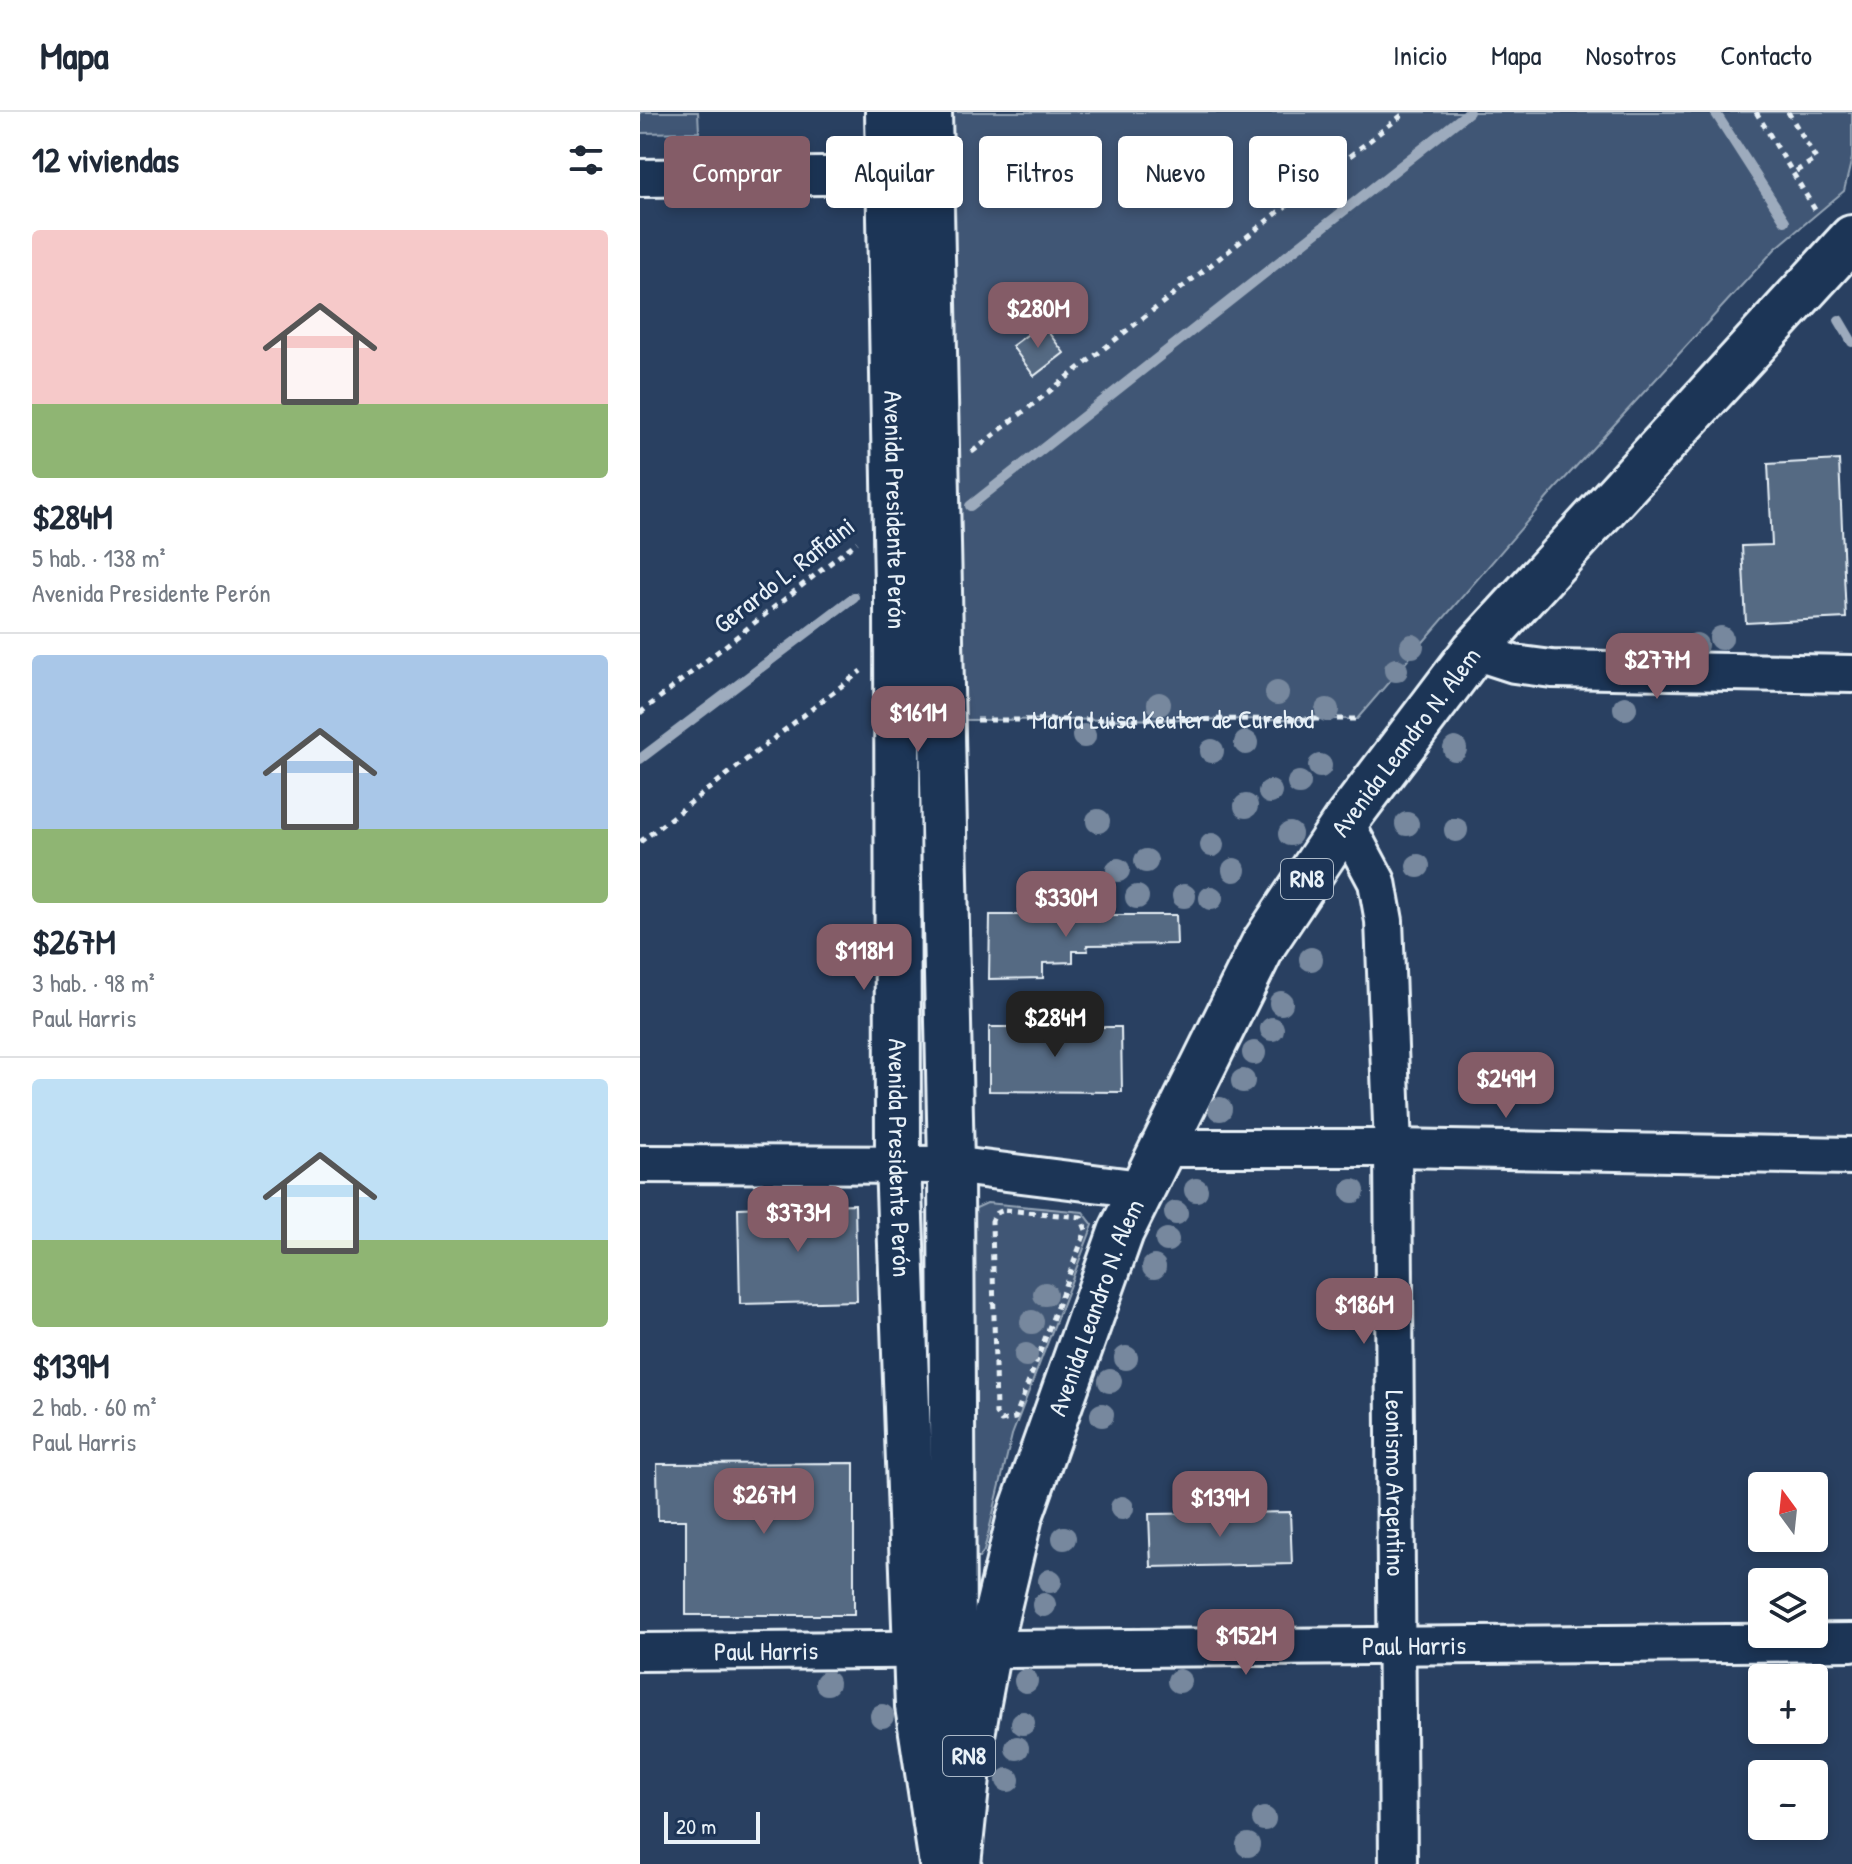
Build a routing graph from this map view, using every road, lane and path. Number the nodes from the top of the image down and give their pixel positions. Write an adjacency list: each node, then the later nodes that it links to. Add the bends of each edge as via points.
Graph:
1 (888, 112): 6 (main road, Avenida Presidente Perón)
2 (929, 112): 7 (main road, Avenida Presidente Perón)
3 (1406, 112): 14 (path)
4 (1756, 112): 8 (path)
5 (1788, 112): 8 (path, via 1816,159)
6 (896, 136)
7 (922, 136)
8 (1793, 173): 13 (path)
9 (826, 176): 10 (street)
10 (640, 178)
11 (909, 208): 15 (main road, Avenida Presidente Perón)
12 (913, 208): 14 (main road, Avenida Presidente Perón)
13 (1844, 242): 17 (main road, Avenida Leandro N. Alem / RN8)
14 (935, 482): 21 (main road, Avenida Presidente Perón)
15 (896, 512): 16 (main road, Avenida Presidente Perón); 19 (path, Gerardo L. Raffaini)
16 (898, 643): 21 (main road, Avenida Presidente Perón); 23 (path)
17 (1474, 651): 18 (street, via 1552,669); 22 (main road, Avenida Leandro N. Alem / RN8)
18 (1852, 674)
19 (640, 713)
20 (1357, 719): 21 (path, María Luisa Keuter de Curchod)
21 (919, 720): 27 (main road, Avenida Presidente Perón); 29 (main road, Avenida Presidente Perón)
22 (1345, 822): 24 (main road, Avenida Leandro N. Alem / RN8, via 1263,945); 25 (street, Leonismo Argentino, via 1377,882 1384,921)
23 (640, 842)
24 (1160, 1148): 25 (street); 30 (main road, Avenida Leandro N. Alem / RN8)
25 (1393, 1148): 26 (street); 33 (street, Leonismo Argentino)
26 (1852, 1156)
27 (898, 1163): 28 (street); 29 (street); 34 (main road, Avenida Presidente Perón)
28 (640, 1164)
29 (951, 1165): 30 (street); 34 (main road, Avenida Presidente Perón)
30 (1141, 1189): 34 (main road, Avenida Leandro N. Alem / RN8, via 1090,1311 1020,1516)
31 (1005, 1210): 31 (path, via 1081,1217 1086,1230 1015,1418 1001,1421 996,1414 992,1221)
32 (1852, 1642): 33 (street, Paul Harris)
33 (1394, 1646): 34 (street, Paul Harris); 38 (street, Leonismo Argentino)
34 (952, 1649): 35 (street, Paul Harris); 36 (main road, Avenida Presidente Perón, via 921,1736); 37 (main road, Avenida Presidente Perón / RN8, via 966,1788)
35 (640, 1652)
36 (942, 1864)
37 (958, 1864)
38 (1398, 1864)

